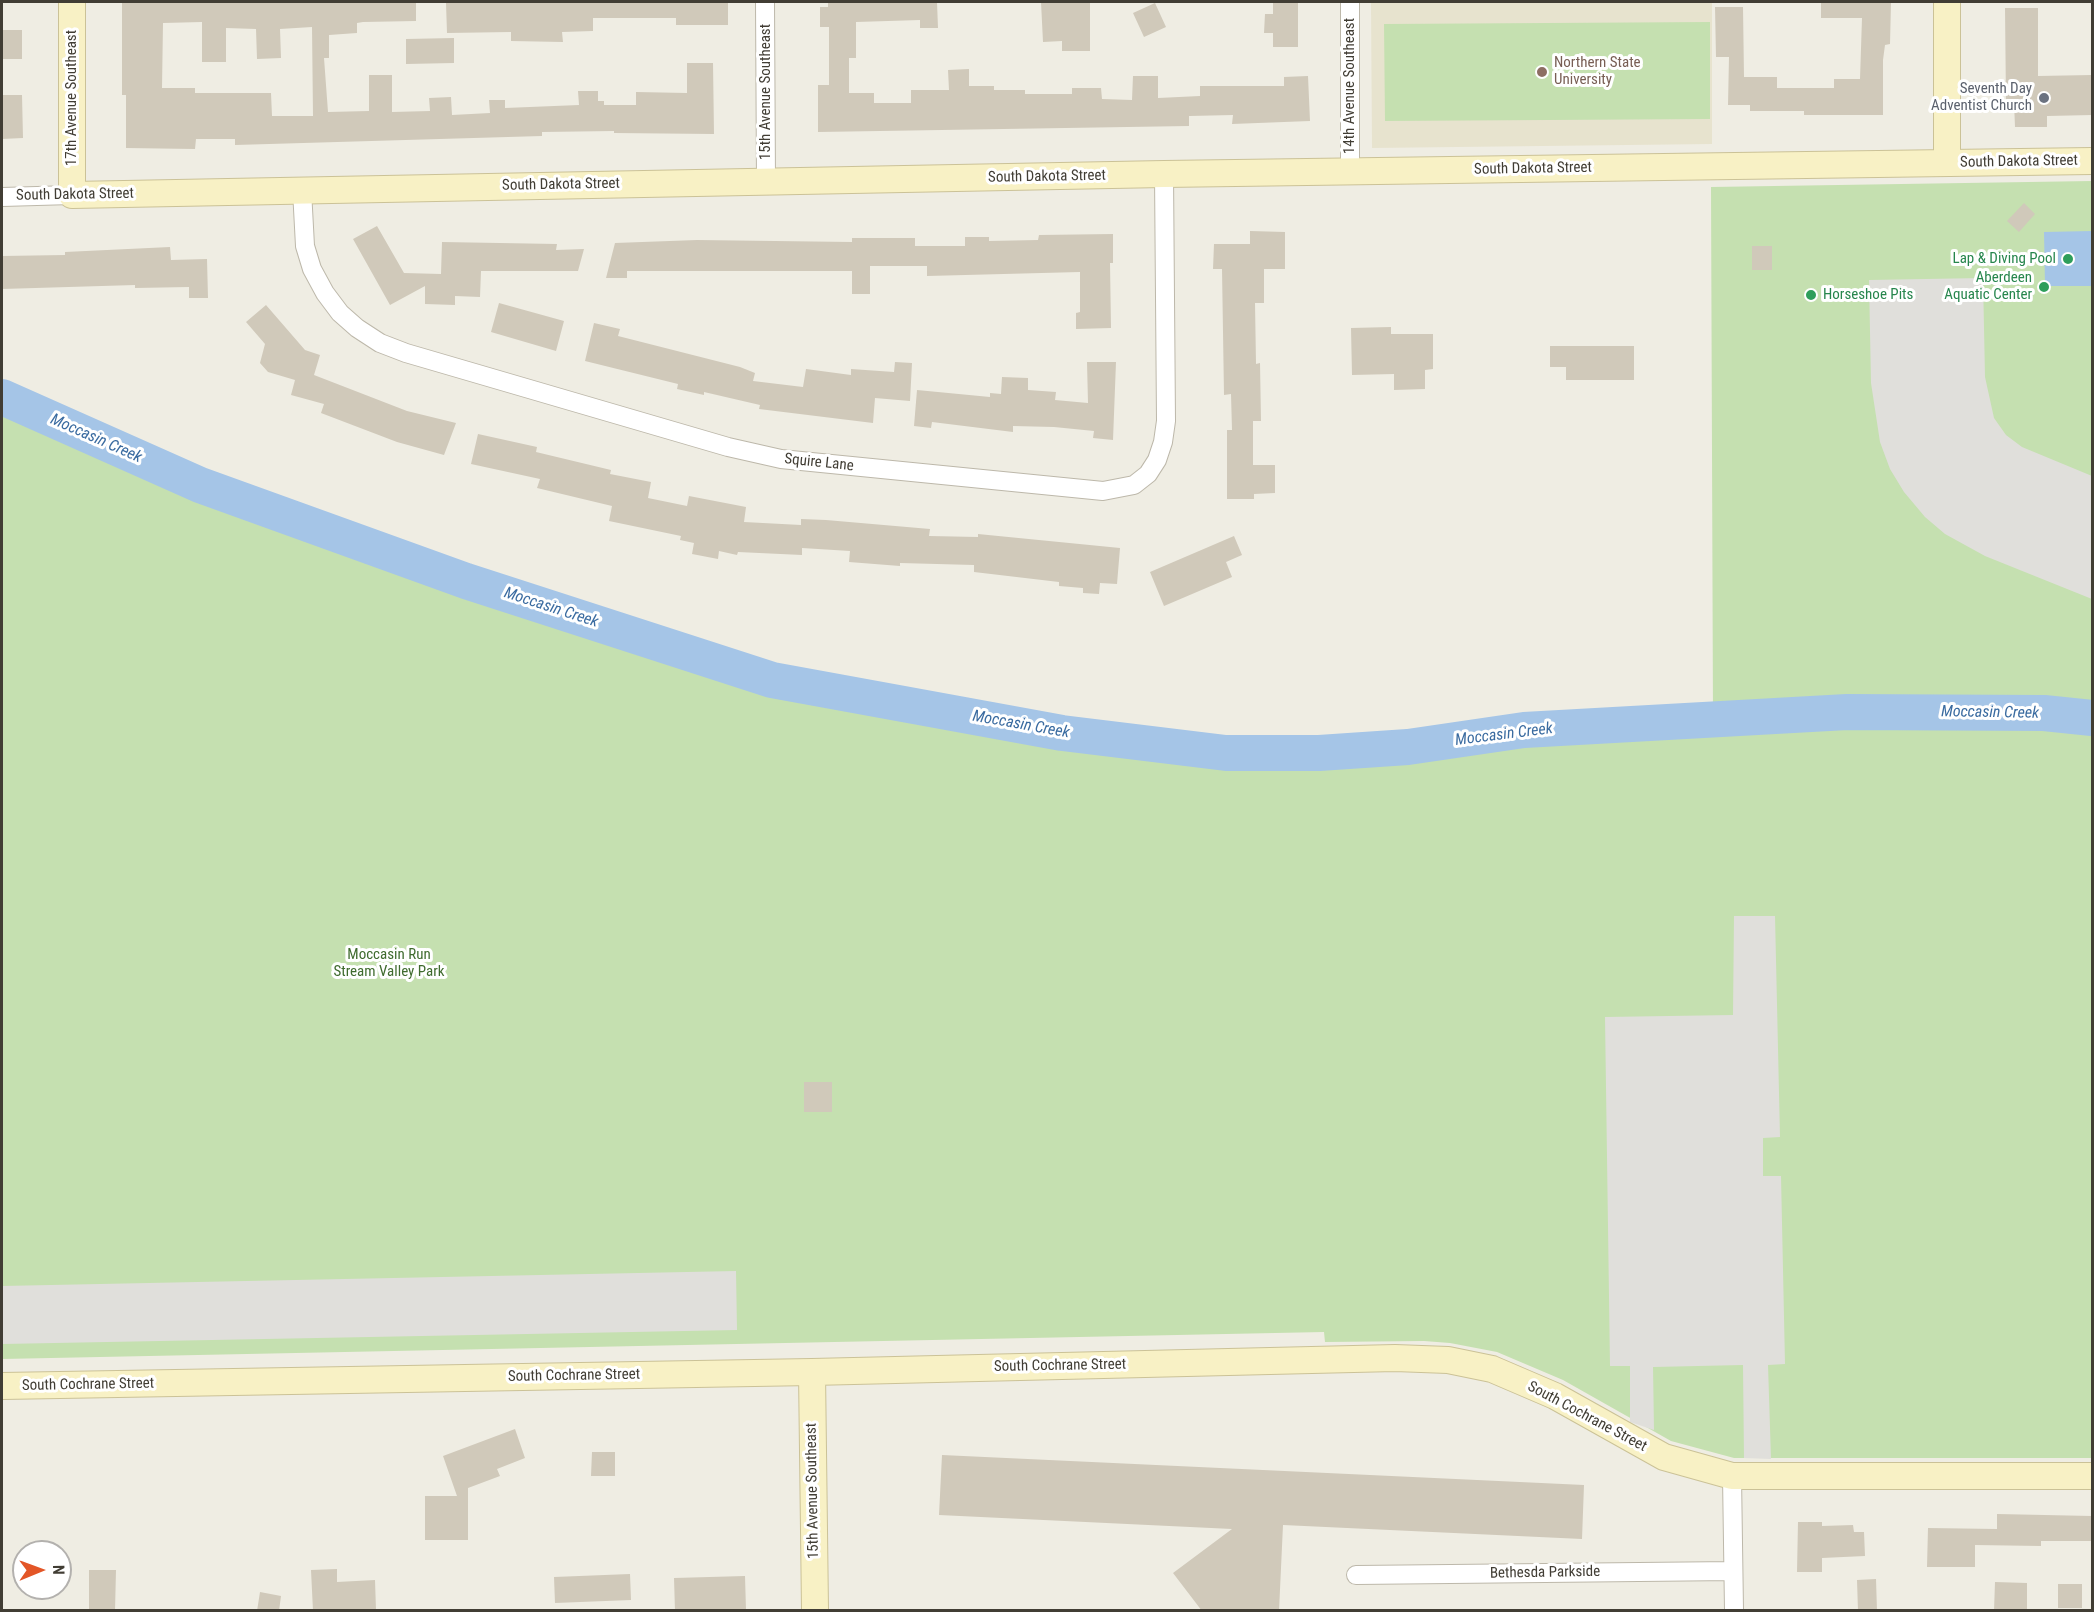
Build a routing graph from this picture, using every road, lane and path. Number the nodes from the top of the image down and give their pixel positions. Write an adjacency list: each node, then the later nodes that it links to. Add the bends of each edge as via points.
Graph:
1 (72, 2): 11 (street, 17th Avenue Southeast)
2 (765, 2): 9 (street, 15th Avenue Southeast)
3 (1350, 2): 7 (street, 14th Avenue Southeast)
4 (1947, 2): 6 (street)
5 (2092, 161): 6 (street, South Dakota Street)
6 (1947, 163): 7 (street, South Dakota Street)
7 (1350, 171): 8 (street, South Dakota Street)
8 (1164, 174): 9 (street, South Dakota Street); 10 (street, Squire Lane, via 1163,442 1148,474 1134,485 1103,491 781,459 406,353 357,328 325,293 305,246)
9 (766, 182): 10 (street, South Dakota Street)
10 (302, 190): 11 (street, South Dakota Street)
11 (72, 195): 12 (street, South Dakota Street)
12 (2, 197)
13 (812, 1372): 14 (street, South Cochrane Street); 15 (street, South Cochrane Street, via 1448,1360 1492,1369 1555,1396 1664,1457); 19 (street, 15th Avenue Southeast)
14 (2, 1386)
15 (1732, 1476): 16 (street, South Cochrane Street); 17 (street)
16 (2092, 1476)
17 (1733, 1571): 18 (street, Bethesda Parkside); 20 (street)
18 (1356, 1575)
19 (815, 1611)
20 (1734, 1611)

